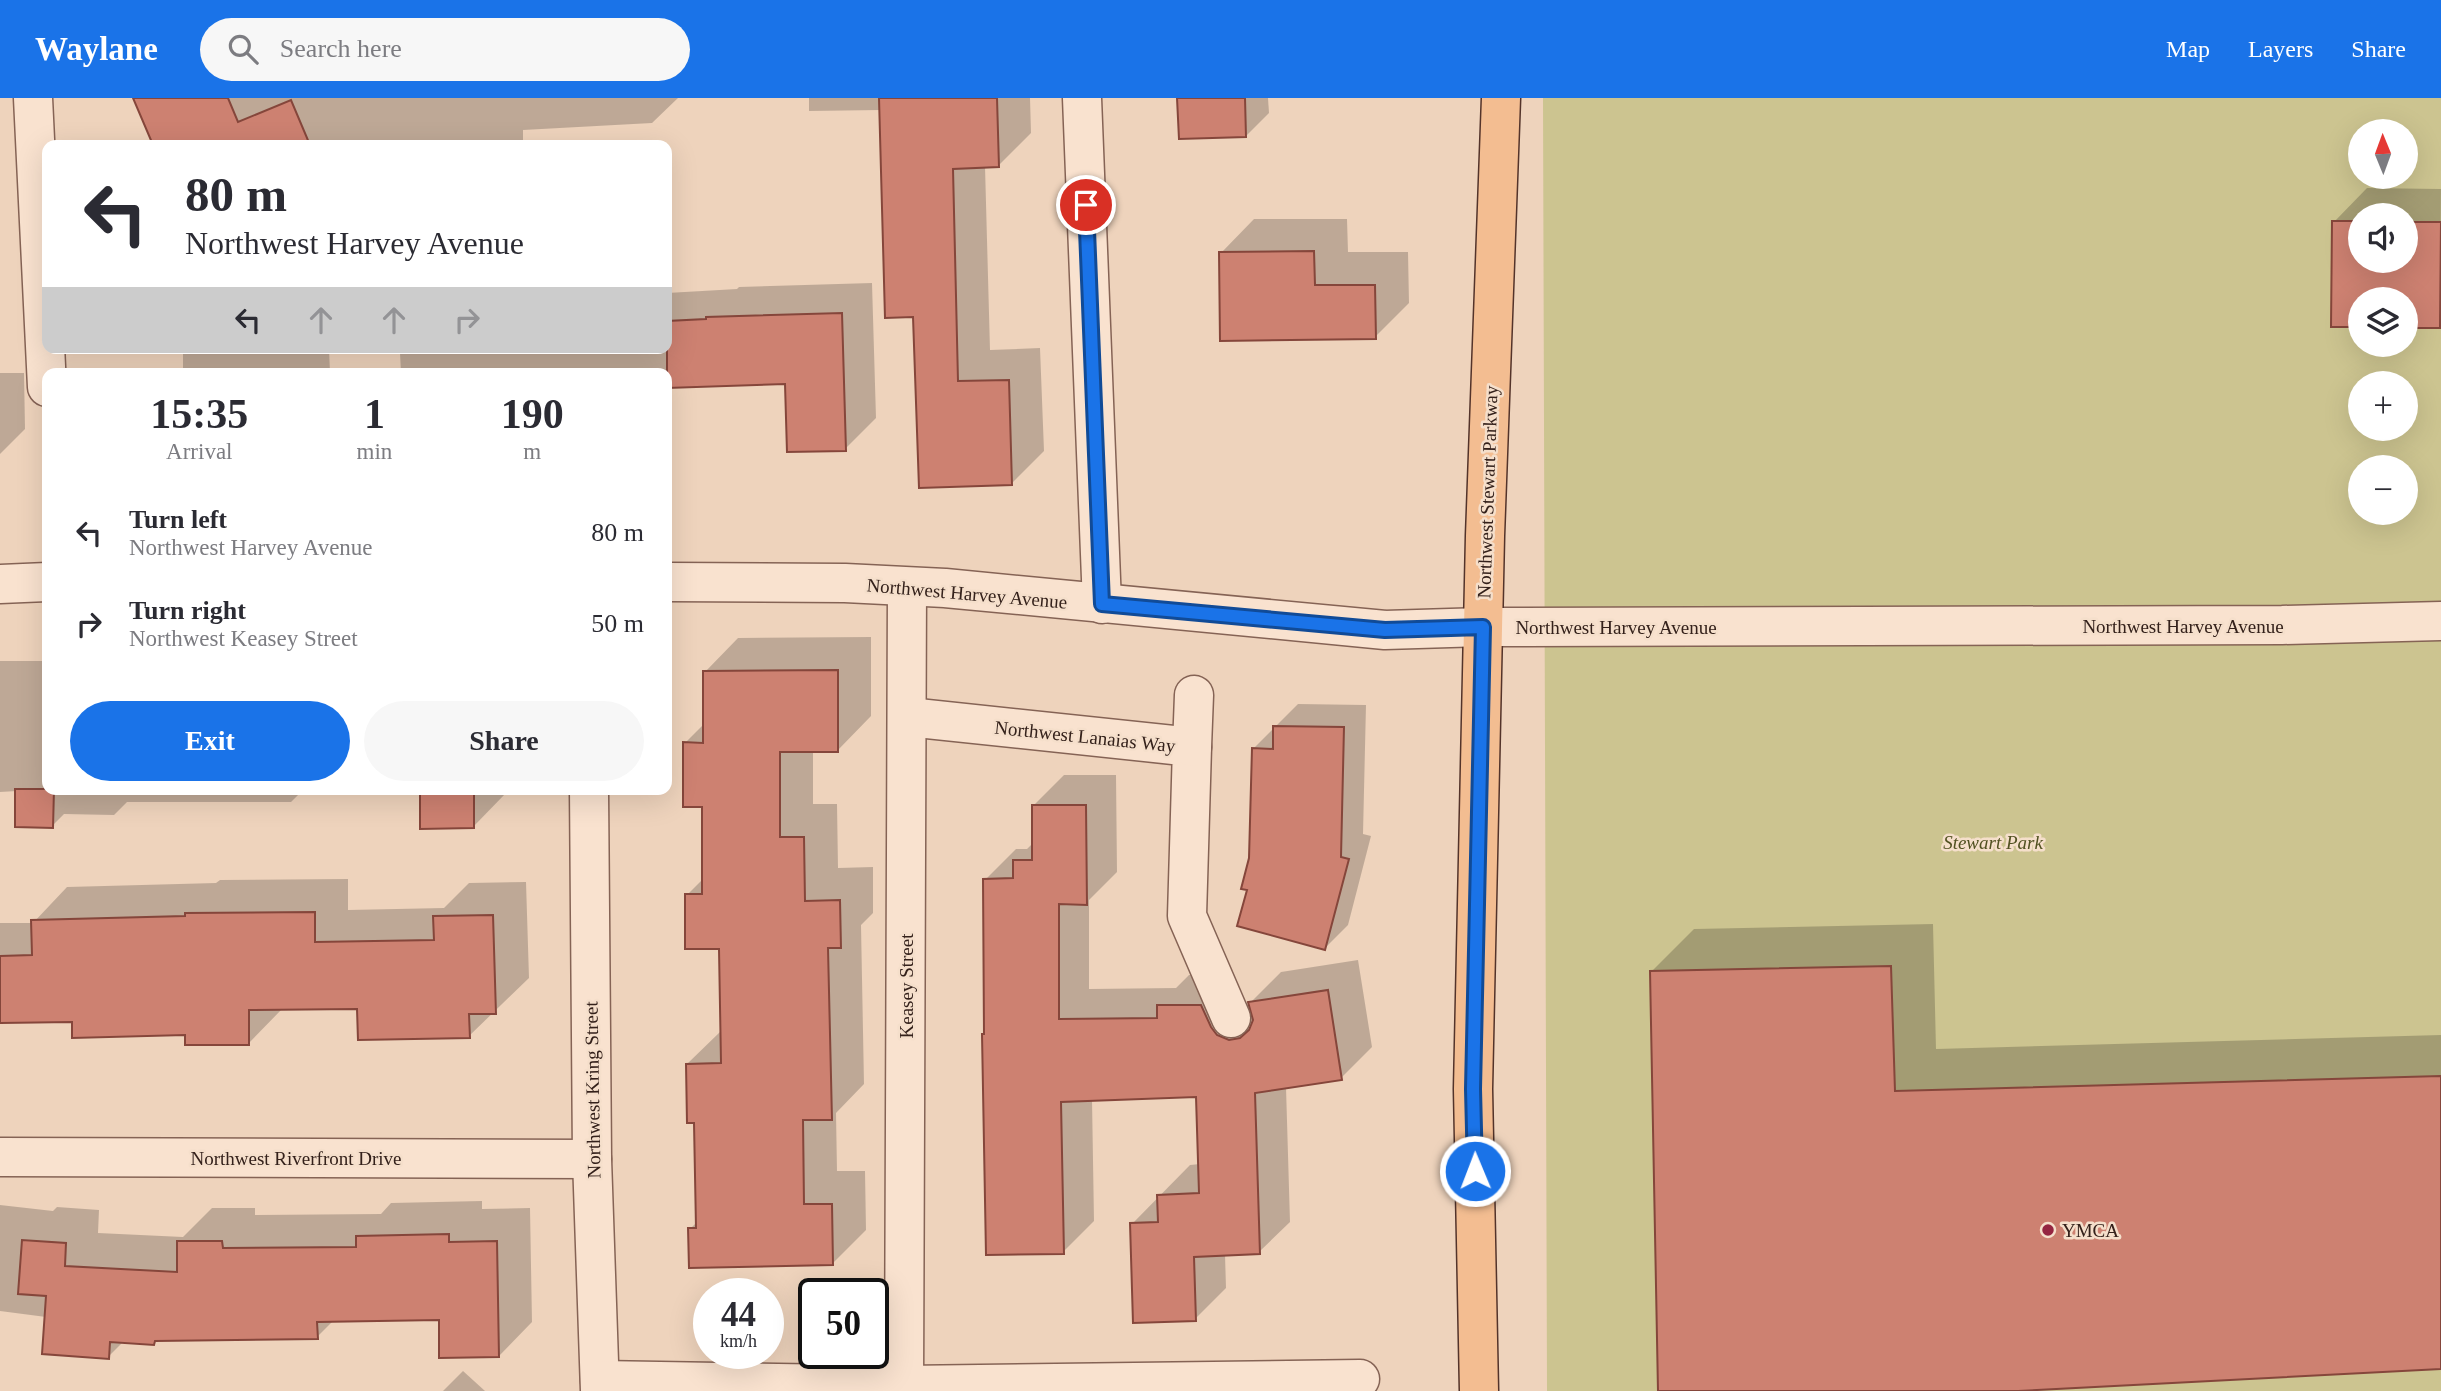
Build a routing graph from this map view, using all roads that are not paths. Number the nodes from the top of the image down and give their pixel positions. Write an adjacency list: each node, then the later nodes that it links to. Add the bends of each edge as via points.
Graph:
1 (33, 98): 4 (street)
2 (1082, 98): 9 (street)
3 (1501, 98): 11 (main road, Northwest Stewart Parkway)
4 (42, 284)
5 (42, 582): 7 (street)
6 (672, 582): 8 (street, Northwest Harvey Avenue)
7 (0, 584)
8 (907, 587): 9 (street, Northwest Harvey Avenue); 13 (street, Keasey Street)
9 (1102, 604): 11 (street, Northwest Harvey Avenue, via 1385,630)
10 (2441, 621): 11 (street, Northwest Harvey Avenue)
11 (1483, 627): 23 (main road, Northwest Stewart Parkway, via 1473,1089)
12 (1194, 695): 14 (street)
13 (908, 718): 14 (street, Northwest Lanaias Way); 21 (street, Keasey Street)
14 (1192, 747): 16 (street, Northwest Lanaias Way, via 1187,916)
15 (589, 795): 18 (street, Northwest Kring Street)
16 (1231, 1018)
17 (0, 1157): 18 (street, Northwest Riverfront Drive)
18 (592, 1159): 20 (street, Northwest Kring Street)
19 (1360, 1379): 22 (street)
20 (600, 1385): 21 (street)
21 (904, 1385): 22 (street)
22 (1135, 1387)
23 (1479, 1391)

